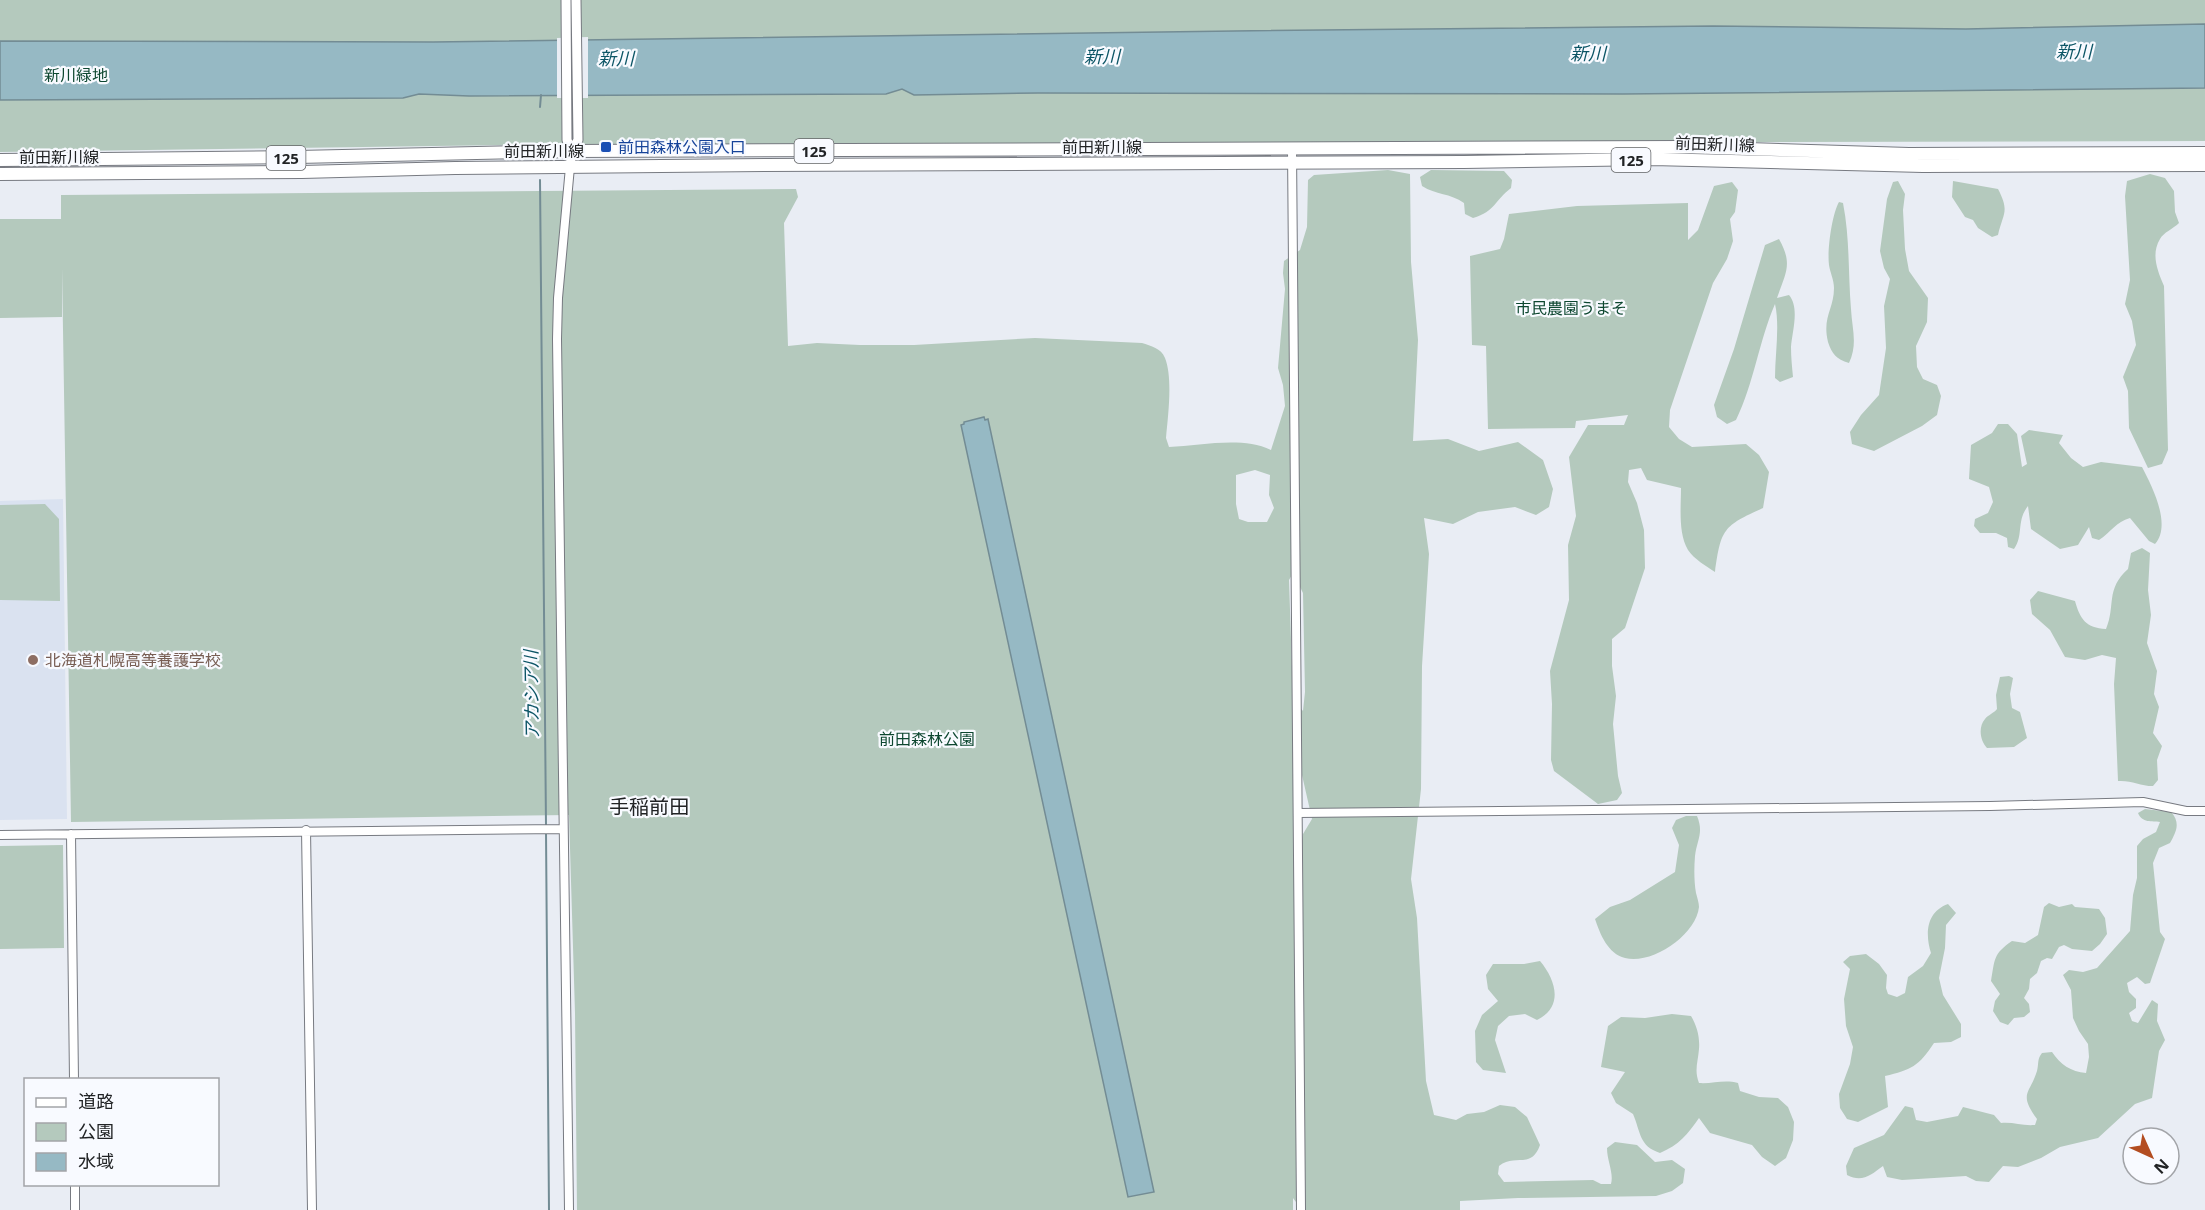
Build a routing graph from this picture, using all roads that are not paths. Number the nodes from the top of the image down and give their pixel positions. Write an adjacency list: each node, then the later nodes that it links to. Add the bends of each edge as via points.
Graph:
1 (566, 0): 3 (street)
2 (576, 0): 3 (street)
3 (572, 144): 4 (main road, 前田新川線 / 125); 6 (main road, 前田新川線 / 125, via 334,157); 9 (street)
4 (1292, 149): 5 (main road, 前田新川線 / 125, via 1683,147 1910,154); 7 (street)
5 (2205, 153)
6 (0, 160)
7 (1292, 163): 8 (main road, 前田新川線 / 125, via 1653,159 1923,166); 9 (main road, 前田新川線 / 125); 12 (street)
8 (2205, 165)
9 (570, 167): 10 (main road, 前田新川線 / 125); 13 (street, via 557,339)
10 (0, 174)
11 (2205, 811): 12 (street, via 2143,802)
12 (1298, 813): 22 (street)
13 (560, 829): 14 (street); 21 (street)
14 (306, 830): 15 (street); 20 (street)
15 (70, 834): 16 (street); 17 (street)
16 (0, 835)
17 (74, 1078)
18 (75, 1186): 19 (street)
19 (75, 1210)
20 (312, 1210)
21 (569, 1210)
22 (1301, 1210)

